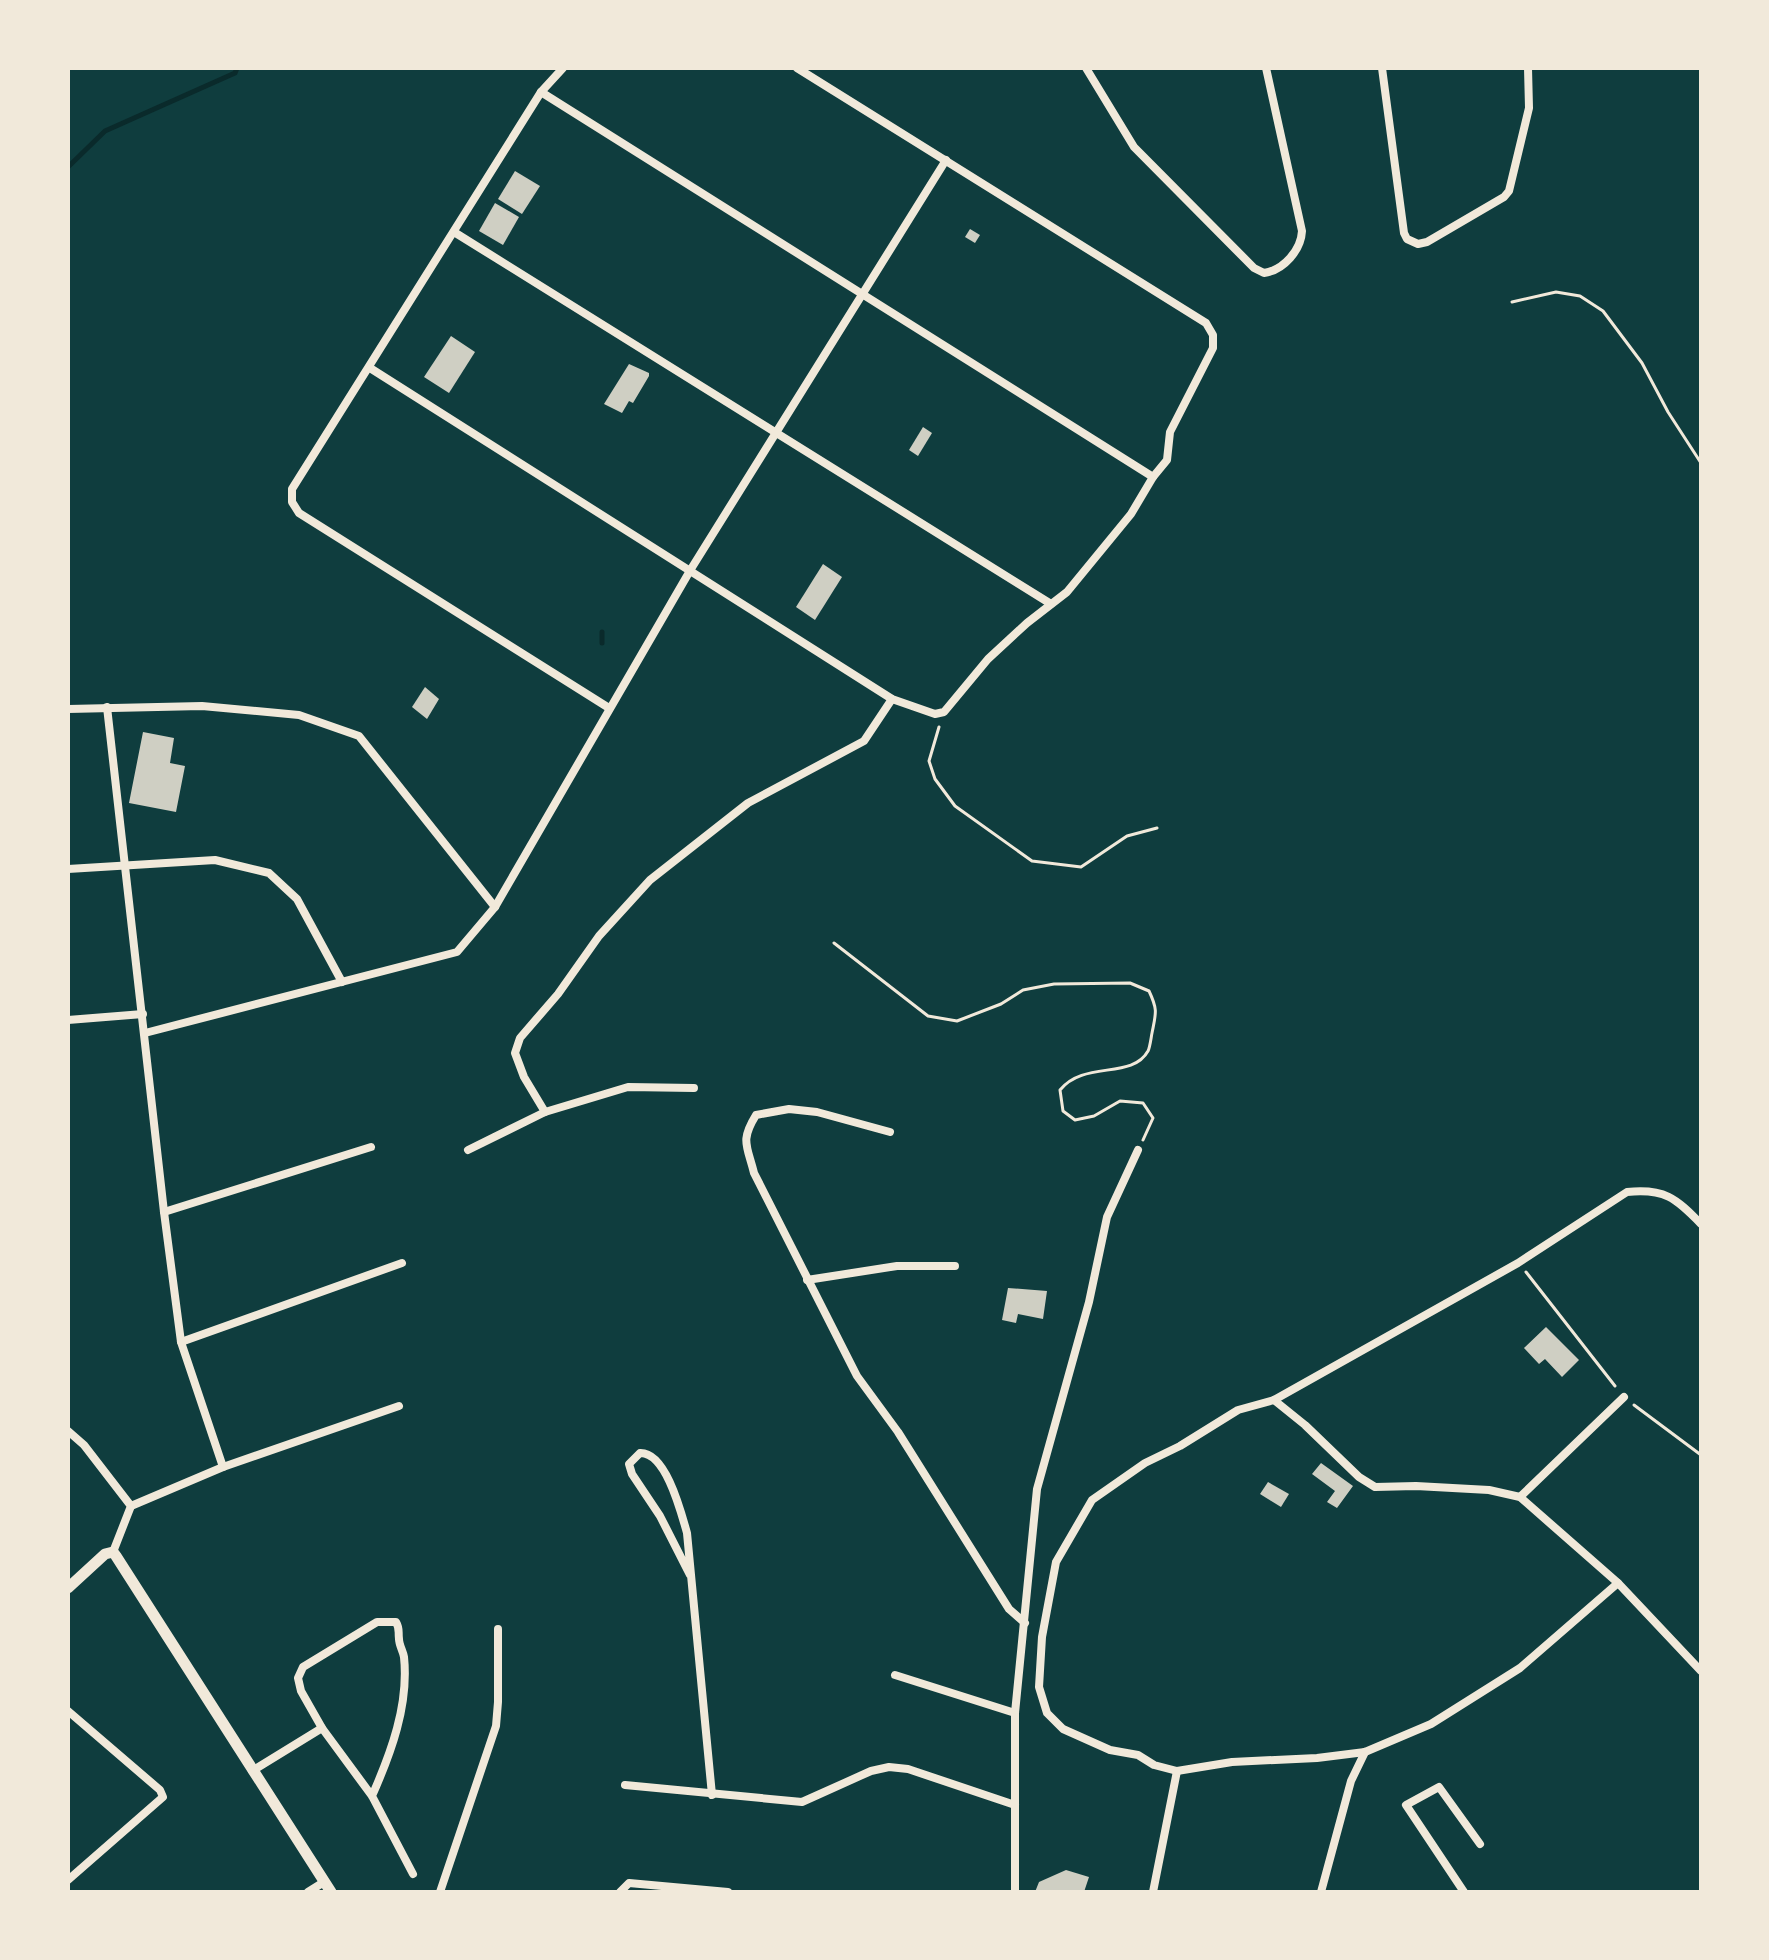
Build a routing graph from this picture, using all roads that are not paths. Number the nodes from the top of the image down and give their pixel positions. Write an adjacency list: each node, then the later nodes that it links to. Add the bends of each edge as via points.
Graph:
1 (563, 68): 7 (street)
2 (797, 68): 8 (street)
3 (1086, 68): 4 (street, via 1134,147 1264,273 1299,249 1302,231)
4 (1266, 68)
5 (1382, 68): 6 (street, via 1404,233 1418,244 1509,191 1529,108)
6 (1528, 68)
7 (541, 92): 9 (street); 10 (street)
8 (946, 160): 10 (street); 13 (street, via 1206,323 1213,348 1170,432 1167,460)
9 (454, 232): 11 (street); 12 (street)
10 (862, 294): 12 (street); 13 (street)
11 (370, 368): 14 (street); 18 (street, via 292,489 299,513)
12 (775, 433): 14 (street); 15 (street)
13 (1153, 477): 15 (street, via 1103,550)
14 (691, 569): 16 (street); 18 (street)
15 (1051, 604): 16 (street, via 988,659 944,712 935,714)
16 (892, 699): 28 (street, via 864,741 736,812 650,880 599,936 520,1038 515,1053)
17 (107, 707): 19 (street); 20 (street); 22 (street, via 202,706 299,715 359,736)
18 (609, 708): 22 (street)
19 (68, 709)
20 (125, 866): 21 (street); 23 (street, via 215,860 269,873 297,899); 24 (street)
21 (68, 869)
22 (495, 907): 23 (street, via 457,952)
23 (342, 982): 26 (street)
24 (143, 1014): 25 (street); 26 (street)
25 (68, 1020)
26 (145, 1033): 33 (street)
27 (694, 1088): 28 (street, via 628,1087)
28 (545, 1112): 31 (street)
29 (890, 1132): 37 (street, via 789,1109 756,1115 746,1132 754,1173)
30 (371, 1147): 33 (street)
31 (468, 1150)
32 (1138, 1150): 50 (street, via 1107,1217 1037,1489)
33 (164, 1212): 38 (street)
34 (1701, 1224): 40 (street, via 1679,1201 1659,1192 1627,1192 1518,1263)
35 (402, 1263): 38 (street)
36 (955, 1266): 37 (street, via 897,1266)
37 (807, 1280): 50 (street, via 857,1376 1009,1609)
38 (181, 1342): 43 (street)
39 (1624, 1397): 44 (street)
40 (1274, 1400): 44 (street, via 1375,1487 1489,1490); 59 (street, via 1238,1410 1092,1500 1052,1576 1039,1687 1047,1713 1063,1729 1086,1740)
41 (399, 1406): 43 (street)
42 (68, 1431): 45 (street)
43 (223, 1467): 45 (street)
44 (1520, 1497): 48 (street)
45 (131, 1506): 46 (street)
46 (113, 1552): 49 (street); 58 (street)
47 (690, 1575): 47 (street, via 678,1503 655,1458 640,1453 629,1464 632,1474); 61 (street)
48 (1618, 1583): 52 (street); 57 (street, via 1520,1668 1431,1724)
49 (68, 1588)
50 (1025, 1623): 55 (street)
51 (498, 1629): 69 (street, via 496,1726)
52 (1701, 1671)
53 (895, 1675): 55 (street)
54 (68, 1711): 66 (street, via 163,1797)
55 (1015, 1713): 63 (street)
56 (322, 1728): 58 (street); 62 (street); 62 (street, via 301,1691 298,1678 303,1667 377,1622 396,1622 404,1657 401,1710 390,1756)
57 (1365, 1752): 59 (street); 74 (street, via 1351,1781)
58 (252, 1771): 67 (street)
59 (1177, 1771): 73 (street)
60 (625, 1785): 61 (street)
61 (712, 1795): 63 (street, via 802,1802 851,1777 889,1767)
62 (372, 1796): 65 (street)
63 (1015, 1805): 72 (street)
64 (1480, 1844): 75 (street, via 1439,1787 1406,1805)
65 (413, 1874)
66 (68, 1880)
67 (327, 1887): 68 (street)
68 (308, 1892)
69 (440, 1892)
70 (620, 1892): 71 (street, via 629,1883)
71 (728, 1892)
72 (1015, 1892)
73 (1153, 1892)
74 (1321, 1892)
75 (1464, 1892)

